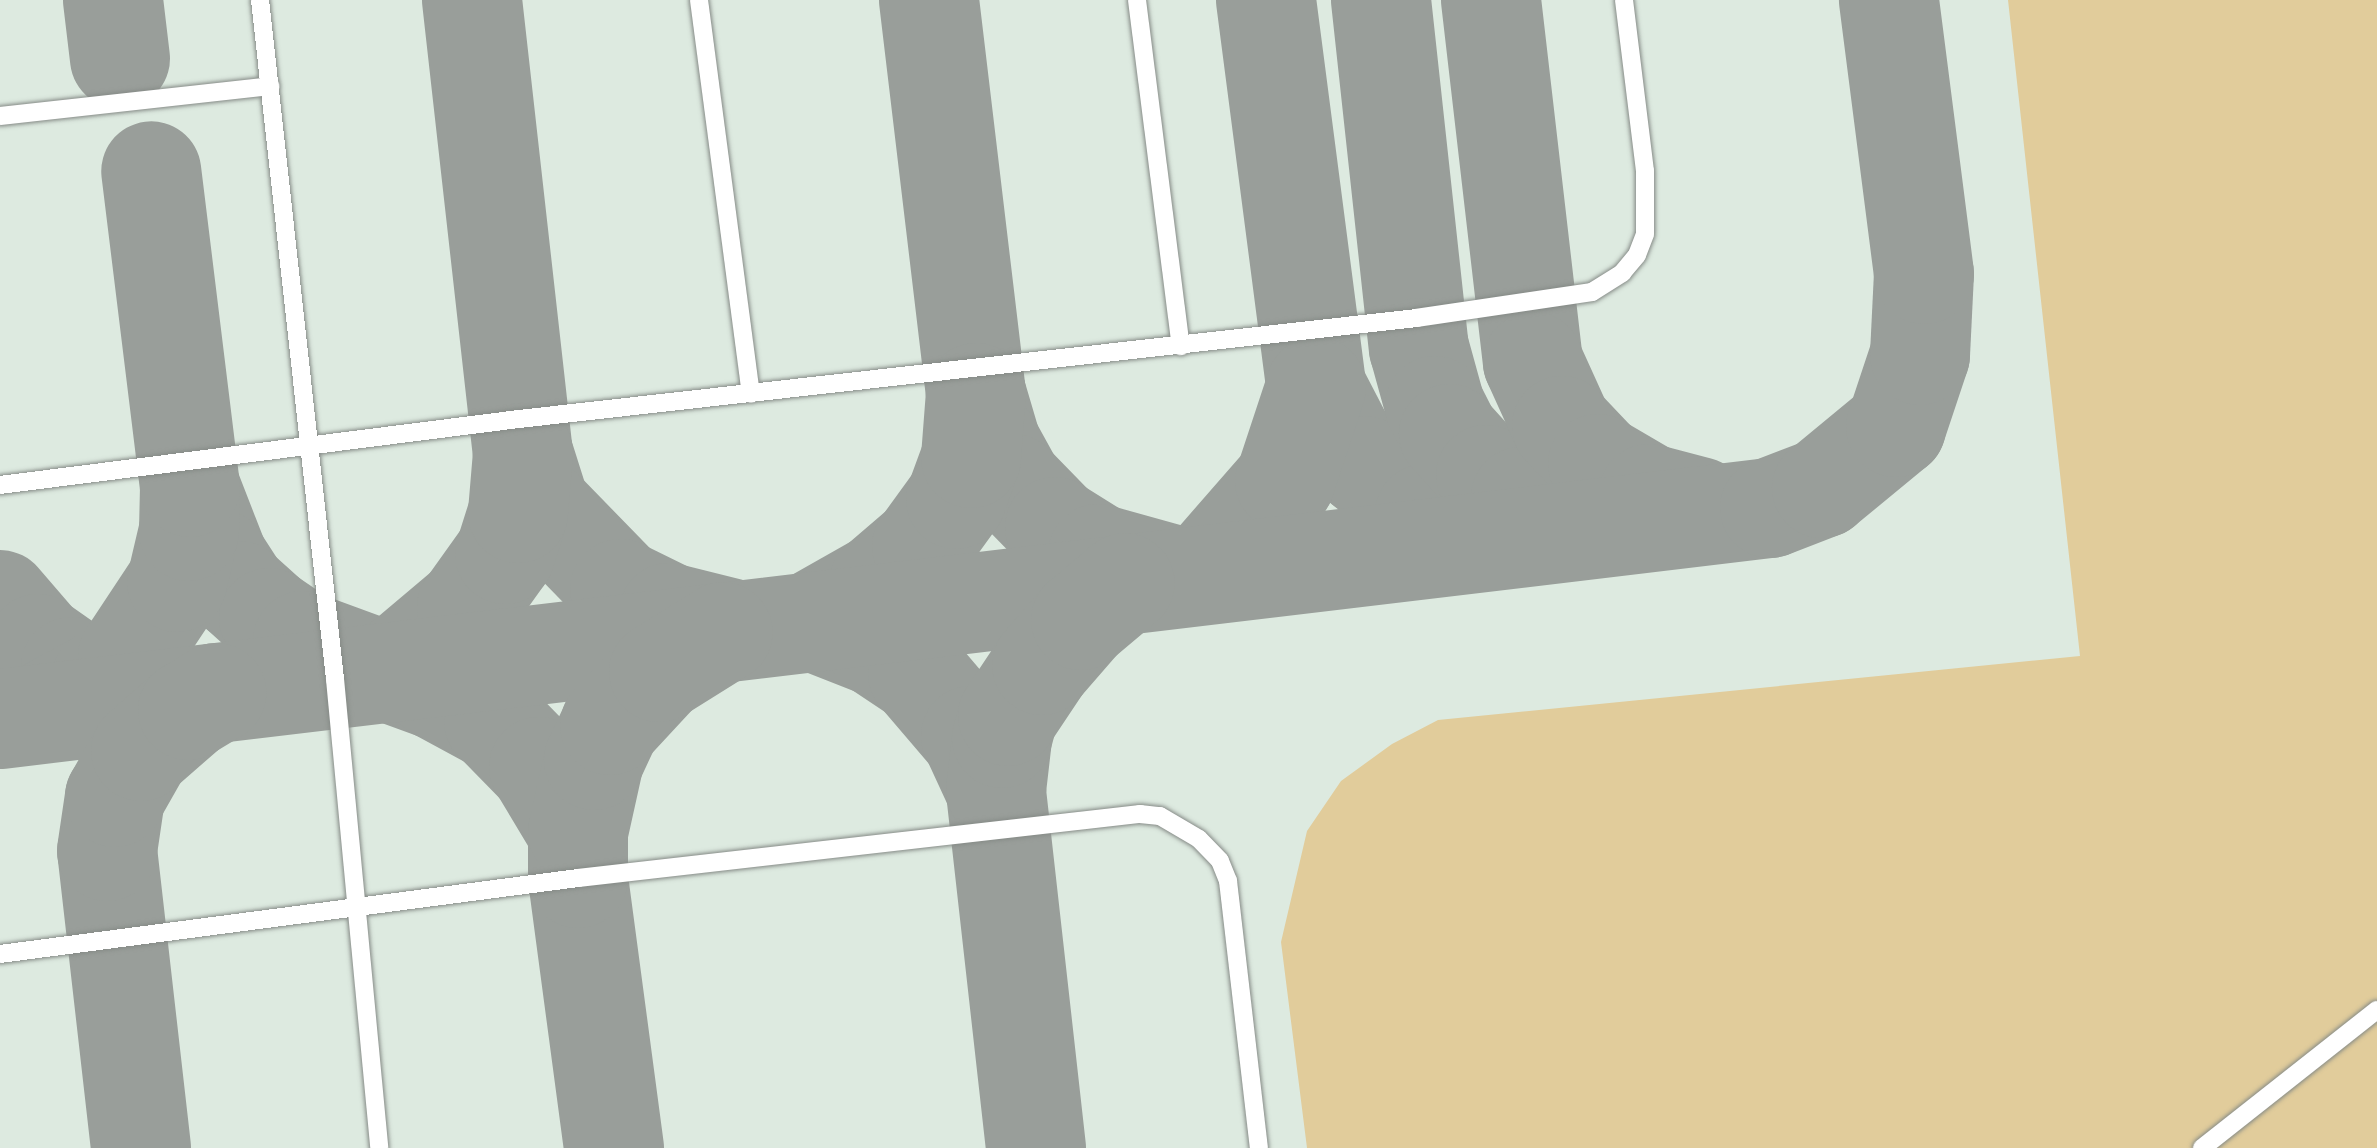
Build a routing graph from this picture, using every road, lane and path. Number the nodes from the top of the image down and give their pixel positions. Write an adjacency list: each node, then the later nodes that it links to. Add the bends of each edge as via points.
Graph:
1 (260, 0): 5 (lane)
2 (699, 0): 8 (lane)
3 (1137, 0): 7 (lane)
4 (1624, 0): 7 (lane, via 1645,171 1645,234 1622,273 1592,292 1526,305)
5 (270, 86): 6 (lane); 9 (lane)
6 (0, 116)
7 (1181, 346): 8 (lane)
8 (751, 394): 9 (lane)
9 (309, 448): 10 (lane); 11 (lane)
10 (0, 485)
11 (357, 909): 12 (lane); 14 (lane); 15 (lane, via 578,878 1140,814 1160,816 1199,839 1220,861 1228,881)
12 (0, 954)
13 (2377, 1010): 16 (lane)
14 (379, 1148)
15 (1259, 1148)
16 (2202, 1148)

